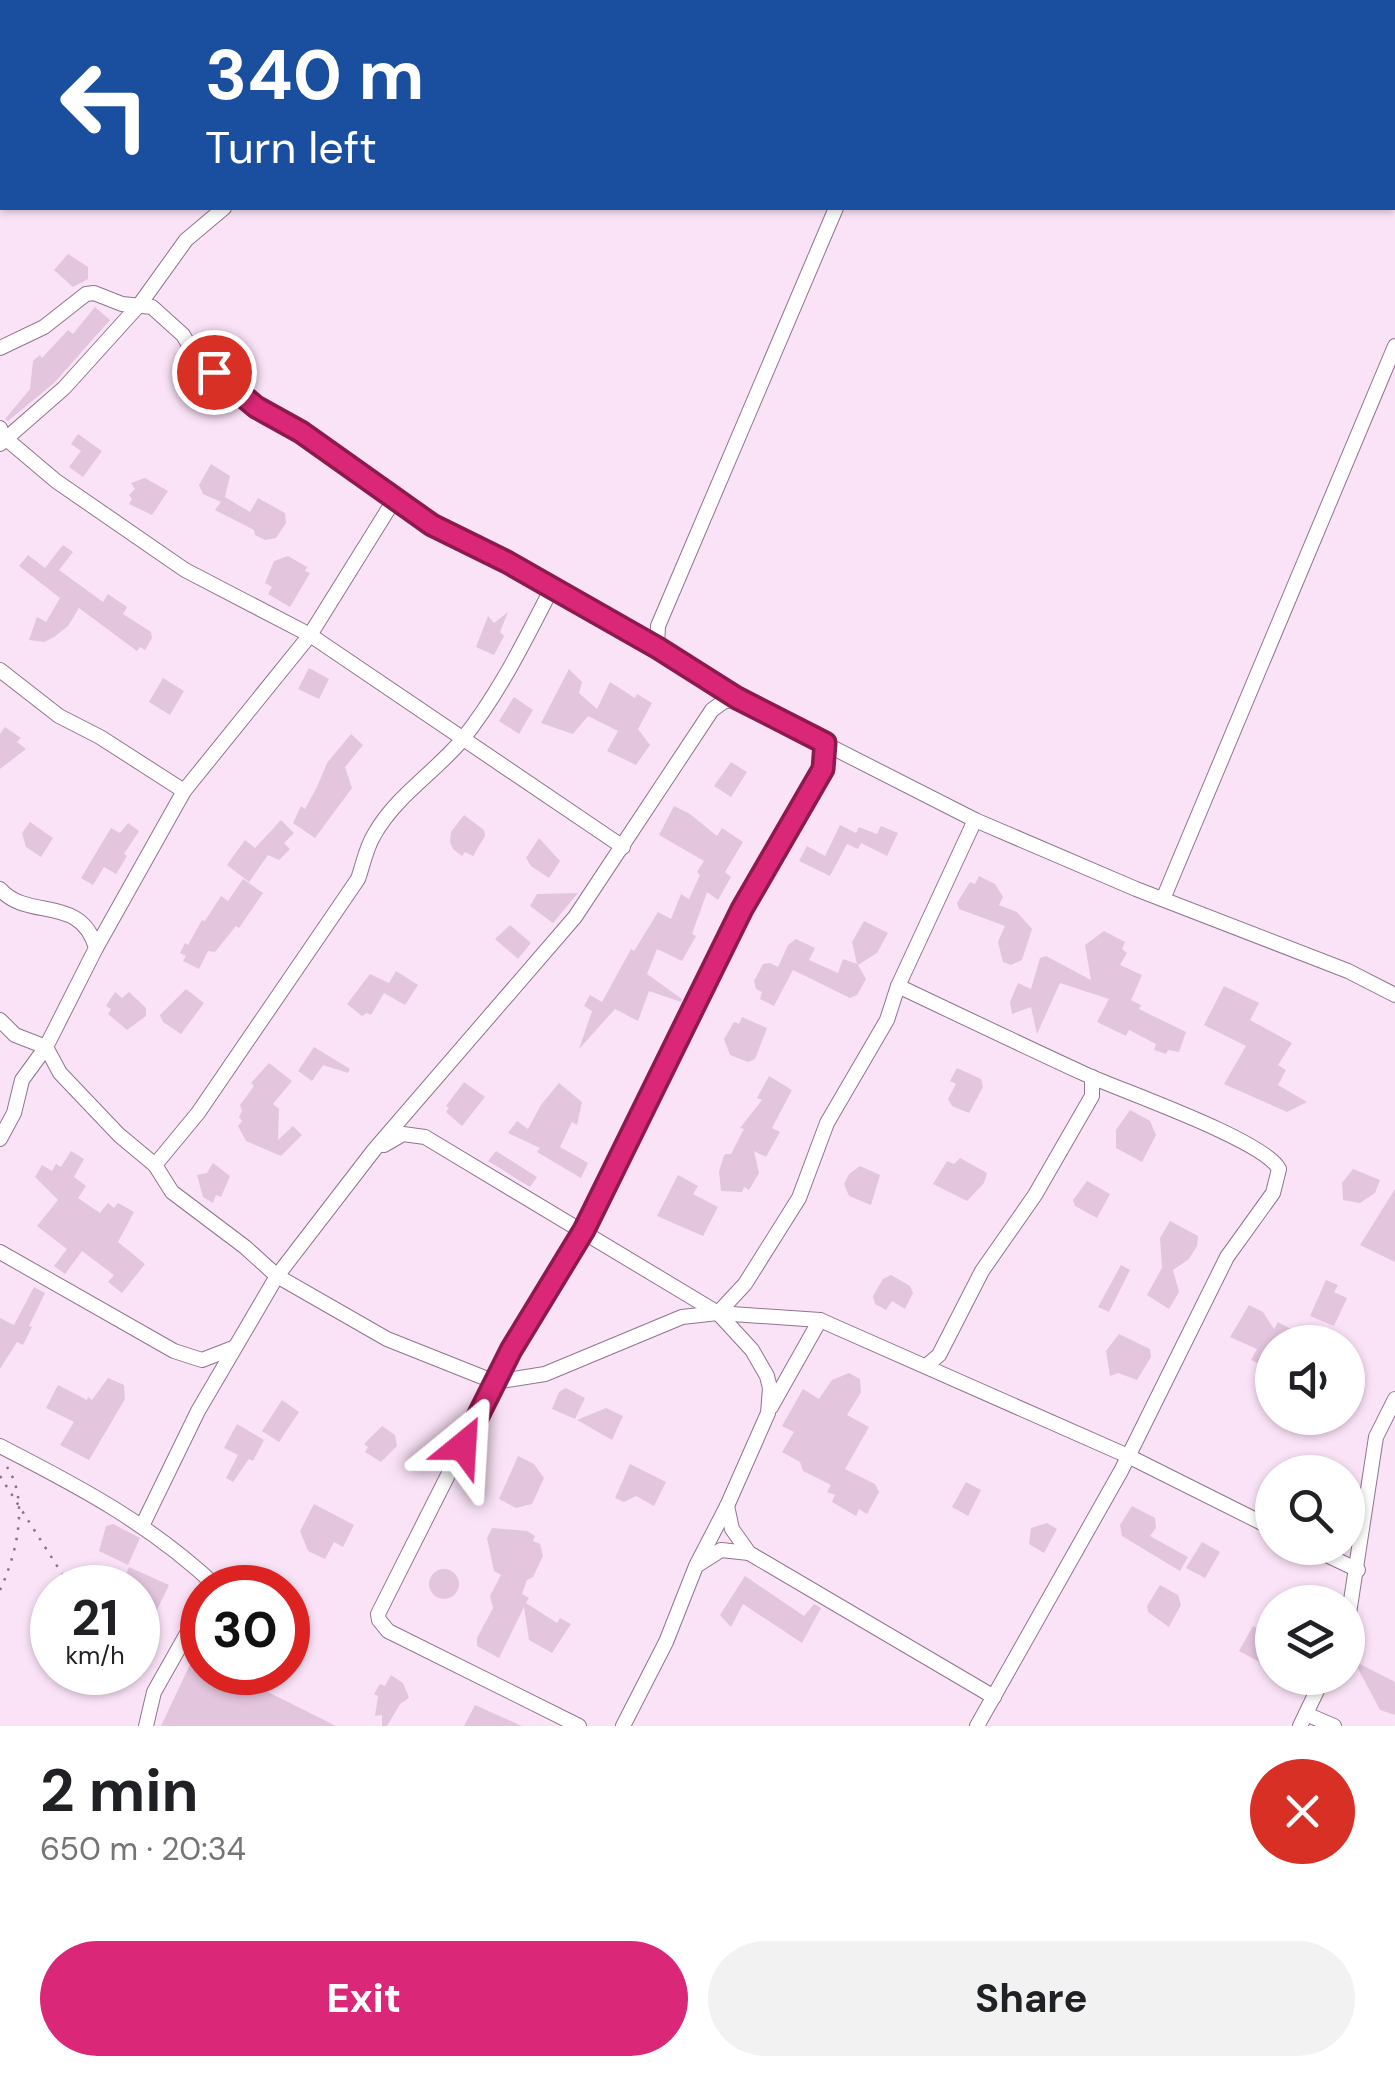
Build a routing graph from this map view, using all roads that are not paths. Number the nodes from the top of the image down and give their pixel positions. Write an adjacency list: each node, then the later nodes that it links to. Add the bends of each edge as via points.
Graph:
1 (222, 210): 3 (street, via 186,240)
2 (835, 210): 10 (street, via 658,626)
3 (140, 304): 5 (street, via 86,294 44,328); 6 (street, via 44,408); 7 (street, via 161,313 184,334 199,362 256,407)
4 (1395, 346): 19 (street)
5 (0, 348)
6 (1, 437): 9 (street, via 185,570)
7 (394, 500): 8 (street); 9 (street)
8 (552, 588): 10 (street); 13 (street, via 509,670)
9 (310, 635): 13 (street); 15 (street)
10 (658, 648): 12 (street)
11 (0, 670): 15 (street, via 59,716)
12 (737, 698): 14 (street); 17 (street, via 712,710)
13 (462, 739): 17 (street); 28 (street, via 373,836 358,878 198,1114)
14 (825, 743): 16 (street); 29 (street, via 823,769 742,909)
15 (184, 791): 20 (street)
16 (975, 820): 19 (street); 21 (street)
17 (623, 847): 27 (street, via 556,941)
18 (0, 889): 20 (street, via 8,898 73,916 88,928)
19 (1163, 899): 22 (street)
20 (96, 948): 24 (street)
21 (898, 986): 25 (street); 32 (street, via 888,1020 827,1124 794,1208)
22 (1395, 995)
23 (0, 1020): 24 (street)
24 (46, 1048): 26 (street, via 22,1080); 28 (street, via 60,1073)
25 (1092, 1078): 35 (street, via 1092,1096); 42 (street, via 1216,1130 1278,1169 1273,1193 1226,1257)
26 (0, 1140)
27 (374, 1150): 29 (street, via 403,1134 426,1137); 31 (street)
28 (155, 1165): 31 (street, via 172,1192)
29 (584, 1230): 32 (street); 36 (street)
30 (0, 1252): 34 (street, via 174,1351 202,1360)
31 (277, 1276): 34 (street); 36 (street, via 387,1339)
32 (718, 1313): 33 (street); 36 (street, via 682,1316 546,1374); 38 (street, via 767,1376)
33 (820, 1320): 35 (street); 38 (street)
34 (233, 1348): 45 (street)
35 (926, 1366): 42 (street)
36 (495, 1382): 57 (street, via 384,1598 379,1620 388,1631)
37 (1395, 1399): 40 (street)
38 (768, 1412): 43 (street)
39 (1395, 1430): 40 (street)
40 (1376, 1437): 50 (street)
41 (0, 1446): 45 (street)
42 (1128, 1456): 44 (street); 54 (street)
43 (727, 1506): 46 (street, via 732,1530); 49 (street)
44 (1255, 1520)
45 (143, 1524): 47 (street)
46 (748, 1553): 49 (street, via 722,1550); 54 (street)
47 (196, 1565)
48 (1348, 1565): 50 (street)
49 (696, 1566): 58 (street)
50 (1358, 1570): 51 (street)
51 (1355, 1585)
52 (180, 1646): 56 (street, via 154,1692)
53 (1315, 1695): 55 (street)
54 (994, 1697): 59 (street)
55 (1303, 1720): 60 (street)
56 (146, 1726)
57 (580, 1726)
58 (622, 1726)
59 (977, 1726)
60 (1334, 1726)

